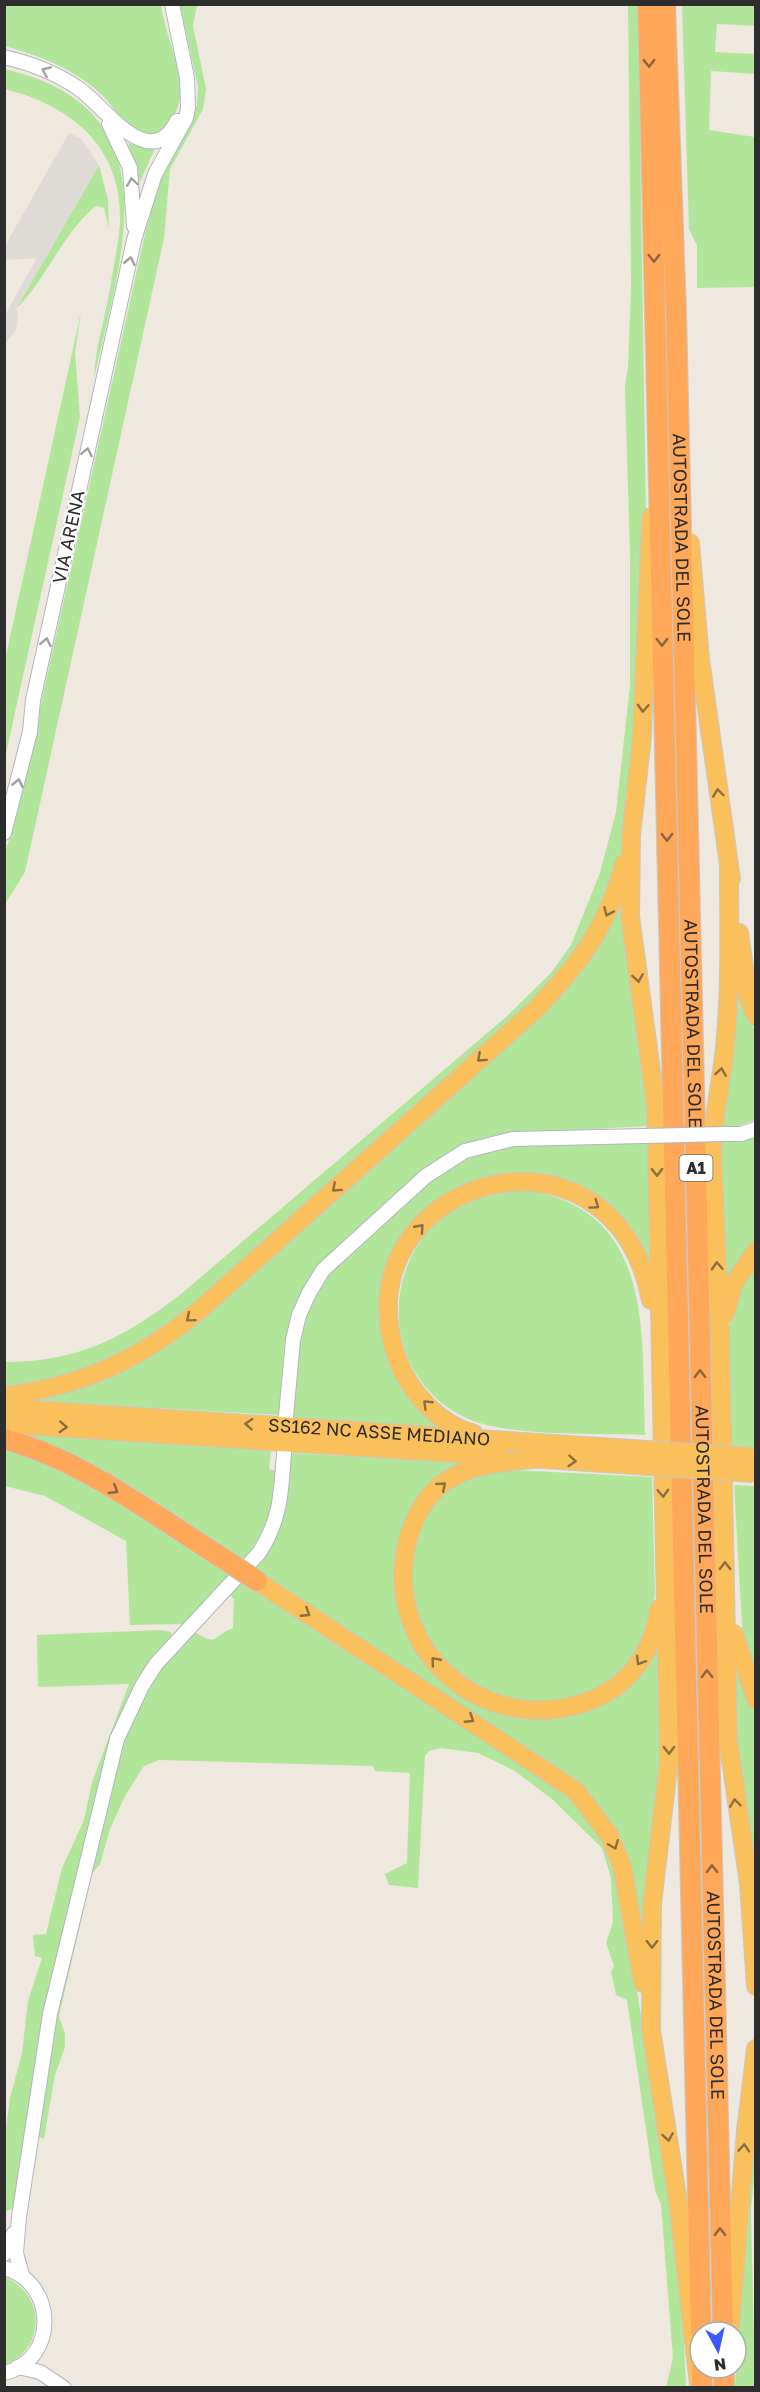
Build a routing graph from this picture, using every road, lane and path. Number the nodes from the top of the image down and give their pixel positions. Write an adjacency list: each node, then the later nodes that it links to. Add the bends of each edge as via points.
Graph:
1 (172, 4): 6 (street, VIA ARENA)
2 (648, 4): 8 (highway, AUTOSTRADA DEL SOLE / A1, one-way to 8)
3 (665, 4): 9 (highway, AUTOSTRADA DEL SOLE / A1)
4 (4, 57): 5 (street, VIA ARENA, one-way to 4, via 47,71)
5 (84, 92): 6 (street, VIA ARENA, via 123,131 143,140 158,139 168,133); 7 (street, VIA ARENA, one-way to 5, via 130,168 116,134)
6 (188, 101): 7 (street, VIA ARENA, via 186,118 154,174)
7 (134, 240): 10 (street, VIA ARENA, one-way to 7, via 30,732 36,688)
8 (655, 314): 11 (highway, one-way to 11, via 650,579 642,736); 39 (highway, AUTOSTRADA DEL SOLE / A1, one-way to 39)
9 (677, 404): 12 (highway, one-way to 9, via 700,659); 40 (highway, AUTOSTRADA DEL SOLE / A1, one-way to 9)
10 (4, 833)
11 (631, 836): 17 (highway, one-way to 17, via 630,916 656,1107); 18 (highway, one-way to 18, via 617,892 599,933 573,969 535,1010 228,1285 170,1335 101,1373 67,1385)
12 (729, 869): 13 (highway, via 748,996); 16 (highway, one-way to 12, via 712,1151 728,1001)
13 (756, 1016)
14 (756, 1128): 20 (street, bridge, via 741,1134 513,1139 465,1151 426,1176 322,1270 298,1315)
15 (756, 1251): 16 (highway, via 734,1283)
16 (720, 1333): 30 (highway, one-way to 16)
17 (658, 1337): 23 (highway, one-way to 17, via 464,1431 444,1420 415,1392 401,1371 391,1342 390,1285 398,1260 414,1233 437,1210 469,1191 499,1182 536,1182 560,1187 588,1200 609,1215 638,1256); 28 (highway, one-way to 28)
18 (4, 1396)
19 (4, 1408): 23 (highway, SS162 NC ASSE MEDIANO, one-way to 19)
20 (286, 1416)
21 (4, 1424): 26 (highway, SS162 NC ASSE MEDIANO, one-way to 26)
22 (4, 1439): 29 (highway, one-way to 29, bridge, via 64,1462 102,1482)
23 (496, 1440): 25 (highway, SS162 NC ASSE MEDIANO)
24 (284, 1453): 35 (street, via 279,1512 271,1533 259,1552 156,1664 117,1739 50,2014)
25 (633, 1457): 26 (highway, SS162 NC ASSE MEDIANO, one-way to 25); 27 (highway, SS162 NC ASSE MEDIANO, bridge)
26 (540, 1458): 28 (highway, one-way to 26, via 656,1627 644,1655 630,1676 607,1694 547,1711 516,1708 466,1691 430,1655 408,1609 403,1577 412,1525 424,1502 448,1480 483,1465)
27 (754, 1465)
28 (665, 1565): 33 (highway, one-way to 33, via 669,1760 652,1904)
29 (257, 1581): 33 (highway, one-way to 33, via 576,1791 609,1835 622,1866)
30 (726, 1591): 31 (highway, via 737,1649); 32 (highway, one-way to 30, via 749,1884 728,1740)
31 (756, 1700)
32 (756, 1986)
33 (651, 2030): 46 (highway, one-way to 46)
34 (756, 2049): 41 (highway, one-way to 34)
35 (19, 2217): 36 (street); 38 (street, via 16,2253)
36 (4, 2254)
37 (4, 2268): 38 (street)
38 (22, 2276): 42 (street, via 36,2289 44,2307 45,2327)
39 (701, 2320)
40 (723, 2320)
41 (731, 2320)
42 (39, 2346): 43 (street); 44 (street)
43 (11, 2370): 44 (street, via 40,2372); 45 (street)
44 (59, 2383)
45 (5, 2388)
46 (701, 2388)

